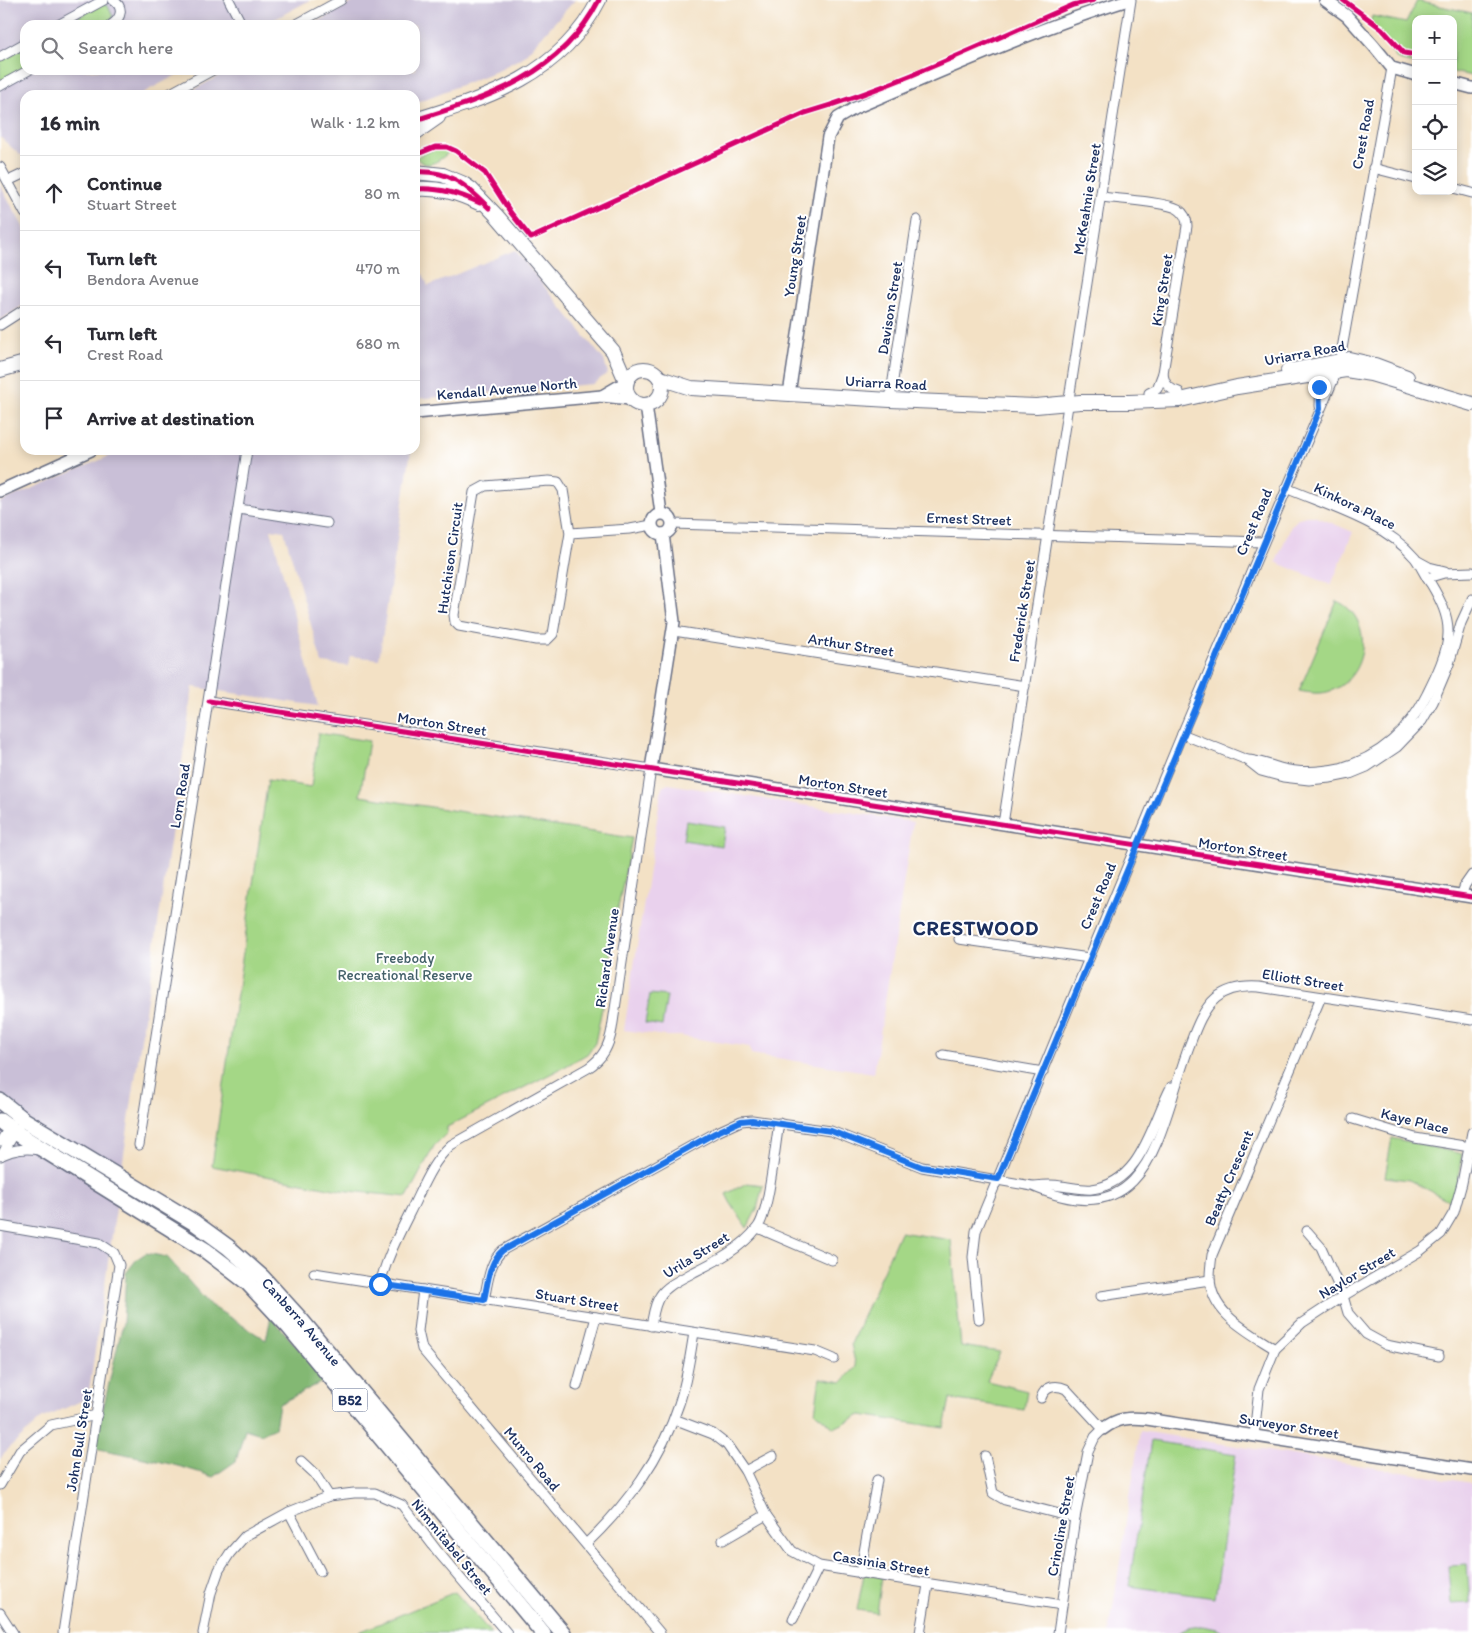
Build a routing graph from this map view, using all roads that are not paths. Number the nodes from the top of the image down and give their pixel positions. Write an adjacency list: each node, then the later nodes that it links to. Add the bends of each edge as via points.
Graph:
1 (104, 0): 9 (street)
2 (113, 0): 10 (street, via 121,13)
3 (229, 0): 11 (street)
4 (341, 0): 8 (street)
5 (599, 0): 23 (main road, via 578,34 553,58 523,80)
6 (1130, 0): 39 (street, McKeahnie Street); 61 (street, Young Street, via 1089,12 937,73 855,108 833,124 828,137)
7 (1325, 0): 15 (street, via 1347,16)
8 (325, 4): 12 (street)
9 (67, 20)
10 (118, 20)
11 (239, 20)
12 (302, 20)
13 (20, 46): 14 (street)
14 (0, 57)
15 (1392, 68): 16 (street); 29 (street, Crest Road)
16 (1412, 74)
17 (20, 75): 20 (street)
18 (204, 75): 22 (street)
19 (1457, 85): 21 (street)
20 (0, 86)
21 (1472, 88)
22 (176, 90)
23 (456, 107): 24 (main road); 25 (main road)
24 (438, 117): 26 (main road); 27 (main road)
25 (420, 118)
26 (420, 124)
27 (420, 130)
28 (0, 167): 34 (street)
29 (1373, 168): 33 (street); 47 (street, Crest Road)
30 (420, 174): 41 (main road, via 443,175 462,183)
31 (20, 175): 34 (street)
32 (420, 176): 38 (main road)
33 (1412, 178)
34 (8, 181): 40 (street)
35 (420, 189): 38 (main road)
36 (1457, 189): 37 (street)
37 (1472, 193)
38 (465, 196): 41 (main road)
39 (1101, 196): 51 (street, King Street, via 1171,206 1186,218); 67 (street, McKeahnie Street)
40 (20, 204)
41 (492, 212): 45 (main road)
42 (917, 220): 65 (street, Davison Street)
43 (20, 313): 44 (street)
44 (0, 325)
45 (613, 351): 48 (main road); 55 (main road)
46 (20, 364): 49 (main road)
47 (1338, 365): 53 (main road, Uriarra Road); 56 (main road, Uriarra Road, via 1278,373); 66 (main road, Uriarra Road); 69 (street, Crest Road)
48 (643, 368): 54 (main road); 55 (main road, via 633,372)
49 (0, 370)
50 (20, 371): 52 (main road)
51 (1164, 373): 58 (street, via 1168,386); 60 (street, King Street, via 1157,389)
52 (0, 374)
53 (1302, 377): 56 (main road, Uriarra Road); 69 (street, Crest Road, via 1310,378 1318,385)
54 (660, 378): 57 (main road, Uriarra Road); 62 (main road)
55 (626, 382): 63 (street, Kendall Avenue North); 64 (main road)
56 (1237, 387): 59 (main road, Uriarra Road)
57 (691, 388): 61 (main road, Uriarra Road); 62 (main road, Uriarra Road)
58 (1178, 392): 59 (main road, Uriarra Road); 60 (main road, Uriarra Road)
59 (1210, 392): 67 (main road, Uriarra Road, via 1186,399)
60 (1149, 393): 67 (main road, Uriarra Road)
61 (789, 394): 65 (main road, Uriarra Road)
62 (660, 395): 68 (main road)
63 (602, 396): 64 (street, Kendall Avenue North); 70 (street, Kendall Avenue North)
64 (630, 398): 68 (main road, via 637,404)
65 (890, 400): 67 (main road, Uriarra Road, via 1019,406)
66 (1468, 402)
67 (1074, 403): 82 (street, Frederick Street)
68 (646, 405): 76 (street)
69 (1320, 409): 73 (street, Crest Road)
70 (420, 413)
71 (80, 455): 74 (street)
72 (247, 455): 75 (street, Lorn Road)
73 (1286, 488): 83 (street, Crest Road); 84 (street, Kinkora Place, via 1375,527 1398,542)
74 (0, 491)
75 (239, 509): 77 (street); 93 (street, Lorn Road)
76 (661, 513): 78 (street, via 668,515); 79 (street, via 653,519)
77 (327, 523)
78 (673, 524): 81 (street, via 669,532); 82 (street, Ernest Street)
79 (652, 525): 80 (street); 81 (street, via 657,533)
80 (570, 533): 80 (street, Hutchison Circuit, via 551,637 536,640 456,624 454,615 472,498 477,489 558,482 563,490)
81 (663, 534): 90 (street, Richard Avenue)
82 (1048, 535): 83 (street, Ernest Street); 92 (street, Frederick Street)
83 (1263, 542): 94 (street, Crest Road)
84 (1416, 560): 85 (street, via 1434,569); 87 (street, Kinkora Place)
85 (1455, 572): 86 (street); 87 (street)
86 (1472, 572)
87 (1427, 578): 91 (street, Kinkora Place, via 1443,608)
88 (1472, 598): 89 (street, Kinkora Place)
89 (1461, 623): 91 (street, Kinkora Place); 95 (street, Kinkora Place, via 1451,659 1426,715 1404,742 1376,762 1350,774 1309,780 1273,775 1257,769)
90 (674, 631): 92 (street, Arthur Street); 96 (street, Richard Avenue)
91 (1448, 638): 95 (street, Kinkora Place, via 1421,708 1381,750 1354,763 1324,770 1290,770)
92 (1025, 686): 97 (street, Frederick Street)
93 (209, 701): 96 (street, Morton Street); 113 (street, Lorn Road)
94 (1182, 734): 95 (street, Kinkora Place); 98 (street, Crest Road)
95 (1247, 760)
96 (651, 769): 97 (street, Morton Street); 124 (street, Richard Avenue, via 607,1049 588,1068 447,1148 431,1170 385,1265)
97 (1003, 824): 98 (street, Morton Street)
98 (1138, 845): 100 (street, Morton Street); 102 (street, Crest Road)
99 (1472, 875): 100 (street, via 1465,885)
100 (1467, 896)
101 (958, 939): 102 (street)
102 (1089, 958): 106 (street, Crest Road)
103 (1321, 998): 104 (street, Elliott Street); 117 (street, Elliott Street, via 1248,986 1218,997 1208,1006 1178,1074 1168,1114 1148,1163 1126,1188 1104,1197 1083,1199); 123 (street, Beatty Crescent, via 1212,1255)
104 (1472, 1020)
105 (942, 1055): 106 (street)
106 (1043, 1072): 117 (street, Crest Road)
107 (0, 1101): 109 (highway, Canberra Avenue / B52)
108 (1353, 1119): 114 (street, Kaye Place, via 1415,1138)
109 (13, 1123): 112 (street); 115 (highway, Canberra Avenue / B52); 116 (street); 167 (highway, Canberra Avenue / B52, via 195,1223 262,1277)
110 (779, 1123): 117 (street, Elliott Street, via 831,1131 922,1167); 119 (street, via 768,1194); 128 (street, Elliott Street, via 752,1120 728,1126 503,1250 492,1262)
111 (1472, 1132): 114 (street, Naylor Street)
112 (0, 1142)
113 (139, 1146)
114 (1470, 1147): 127 (street, Naylor Street, via 1454,1212 1441,1234 1420,1251)
115 (44, 1150): 116 (street, via 23,1148); 166 (highway, Canberra Avenue / B52, via 205,1250 247,1282 301,1341)
116 (1, 1156)
117 (998, 1179): 130 (street, Crest Road, via 974,1240)
118 (0, 1226): 138 (street, John Bull Street, via 93,1241 114,1254 119,1270)
119 (758, 1228): 121 (street); 131 (street, Urila Street, via 731,1251 666,1290 656,1303)
120 (1307, 1231): 127 (street, via 1321,1247)
121 (832, 1260)
122 (314, 1273): 124 (street, Stuart Street)
123 (1210, 1280): 126 (street); 133 (street, Beatty Crescent, via 1217,1303 1236,1324)
124 (380, 1284): 125 (street, Stuart Street)
125 (423, 1290): 128 (street, Stuart Street); 154 (street, Munro Road, via 418,1331 422,1349)
126 (1101, 1296)
127 (1343, 1296): 133 (street, Naylor Street, via 1302,1323); 134 (street, via 1348,1313 1366,1334 1386,1345)
128 (484, 1300): 129 (street, Stuart Street)
129 (596, 1317): 131 (street, Stuart Street); 136 (street)
130 (979, 1320)
131 (651, 1326): 132 (street, Stuart Street)
132 (694, 1333): 135 (street, Stuart Street, via 815,1350); 139 (street)
133 (1275, 1349): 141 (street, Naylor Street, via 1259,1389)
134 (1439, 1356)
135 (834, 1359)
136 (576, 1386)
137 (1041, 1398): 140 (street, via 1050,1387 1066,1389)
138 (97, 1415): 148 (street, via 51,1425 20,1451); 163 (street, John Bull Street)
139 (674, 1419): 146 (street, Cassinia Street, via 720,1439); 154 (street, via 642,1476 610,1520)
140 (1103, 1429): 141 (street, Surveyor Street, via 1116,1421 1135,1418); 152 (street, Crinoline Street, via 1088,1452)
141 (1254, 1436): 145 (street, Surveyor Street)
142 (773, 1456): 146 (street)
143 (985, 1456): 152 (street, via 993,1493 1005,1500)
144 (301, 1461): 149 (street, via 315,1474)
145 (1472, 1470)
146 (745, 1471): 151 (street, Cassinia Street)
147 (877, 1480): 157 (street)
148 (0, 1485)
149 (328, 1496): 150 (street, Nimmitabel Street); 165 (street, Nimmitabel Street, via 375,1493 402,1505)
150 (289, 1512): 156 (street); 164 (street, Nimmitabel Street, via 245,1536 230,1553 219,1570 211,1593)
151 (766, 1515): 153 (street); 155 (street, Cassinia Street, via 792,1551)
152 (1075, 1518): 159 (street, Crinoline Street)
153 (723, 1540)
154 (586, 1544): 168 (street, Munro Road)
155 (819, 1566): 157 (street, Cassinia Street); 161 (street)
156 (320, 1571)
157 (860, 1574): 158 (street, Cassinia Street)
158 (928, 1585): 159 (street, Cassinia Street); 169 (street)
159 (1062, 1605): 170 (street, Crinoline Street)
160 (0, 1613): 162 (street)
161 (793, 1619)
162 (13, 1633)
163 (63, 1633)
164 (204, 1633)
165 (507, 1633)
166 (543, 1633)
167 (563, 1633)
168 (660, 1633)
169 (920, 1633)
170 (1058, 1633)

